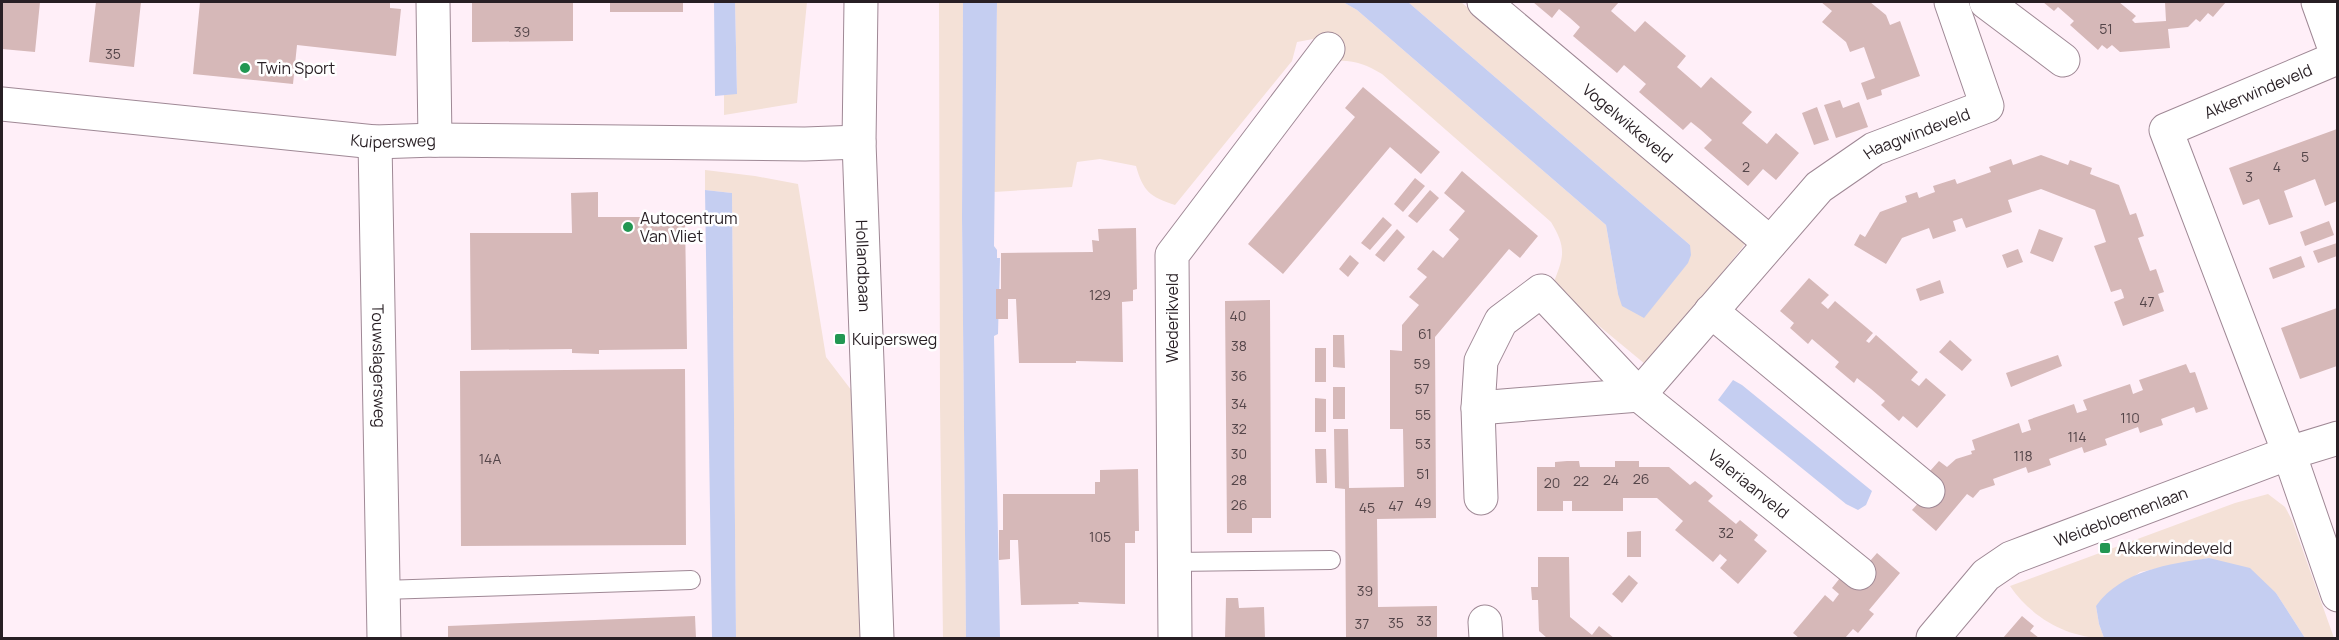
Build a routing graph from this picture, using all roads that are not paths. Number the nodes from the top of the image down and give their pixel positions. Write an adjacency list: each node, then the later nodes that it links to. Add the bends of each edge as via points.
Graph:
1 (433, 2): 11 (street)
2 (861, 2): 13 (street, Hollandbaan)
3 (1484, 2): 14 (street, Vogelwikkeveld)
4 (1950, 2): 14 (street, Haagwindeveld, via 1987,106 1874,149 1819,187)
5 (1986, 2): 9 (street)
6 (2318, 2): 8 (street, Akkerwindeveld)
7 (1328, 49): 23 (street, Wederikveld, via 1172,255)
8 (2337, 58): 19 (street, Akkerwindeveld, via 2166,130)
9 (2063, 60)
10 (2, 104): 12 (street, Kuipersweg)
11 (435, 140): 12 (street, Kuipersweg); 13 (street, Kuipersweg)
12 (375, 142): 26 (street, Touwslagersweg)
13 (859, 142): 29 (street, Hollandbaan)
14 (1770, 243): 15 (street)
15 (1711, 311): 16 (street); 20 (street)
16 (1639, 395): 17 (street); 17 (street, Valeriaanveld, via 1541,291 1502,321 1481,361); 24 (street, Valeriaanveld)
17 (1478, 408): 21 (street, Valeriaanveld)
18 (2337, 438): 19 (street, Weidebloemenlaan)
19 (2289, 453): 27 (street); 31 (street, Weidebloemenlaan, via 2011,558 1986,575)
20 (1929, 491)
21 (1481, 498)
22 (1330, 560): 23 (lane)
23 (1174, 562): 30 (street, Wederikveld)
24 (1859, 573)
25 (691, 580): 26 (lane)
26 (383, 590): 28 (street, Touwslagersweg)
27 (2337, 595)
28 (384, 639)
29 (877, 639)
30 (1175, 639)
31 (1933, 639)

